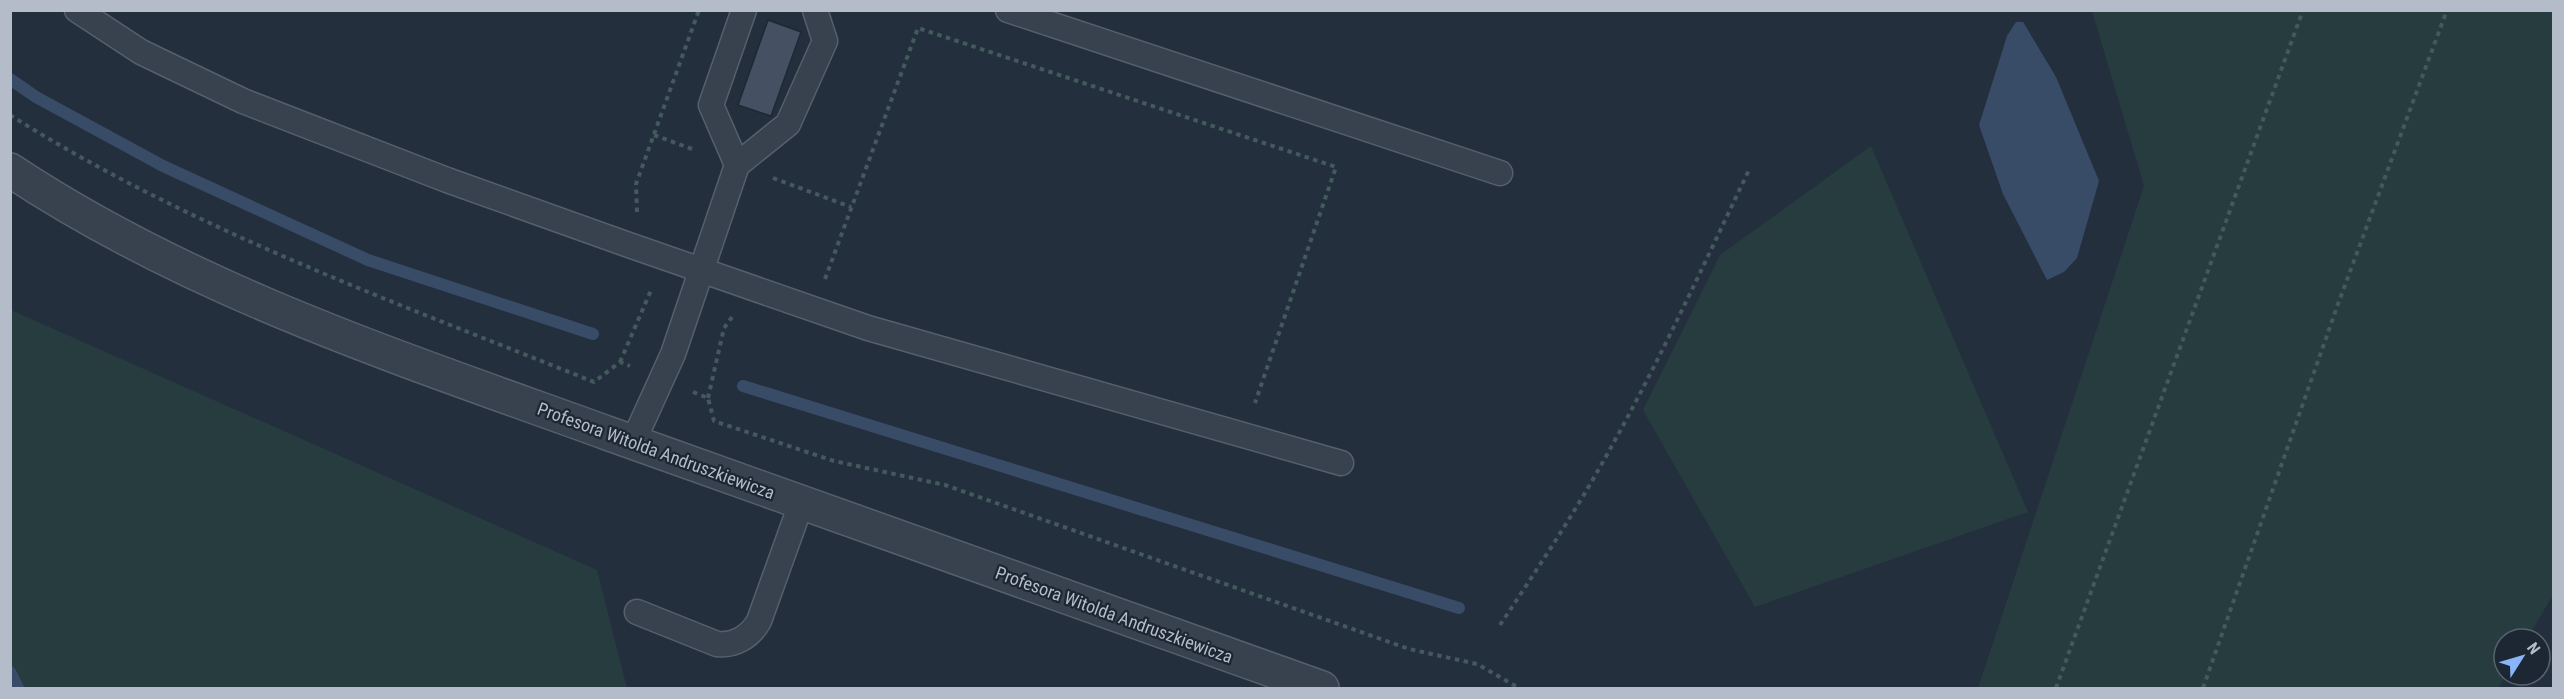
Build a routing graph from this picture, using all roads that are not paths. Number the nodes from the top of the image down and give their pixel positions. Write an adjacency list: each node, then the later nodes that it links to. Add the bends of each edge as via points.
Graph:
1 (77, 10): 8 (lane, via 141,52 243,101 447,180)
2 (744, 10): 5 (lane, via 711,105)
3 (815, 10): 5 (lane, via 825,42 788,124)
4 (1008, 10): 7 (lane)
5 (737, 165): 8 (lane)
6 (10, 170): 9 (street, Profesora Witolda Andruszkiewicza, via 147,251 266,305)
7 (1500, 173)
8 (702, 270): 9 (lane, via 662,380); 10 (lane, via 813,310 976,360)
9 (633, 442): 11 (street, Profesora Witolda Andruszkiewicza)
10 (1341, 463)
11 (801, 504): 12 (lane, via 759,621 740,640 717,644); 13 (street, Profesora Witolda Andruszkiewicza)
12 (637, 612)
13 (1322, 688)

